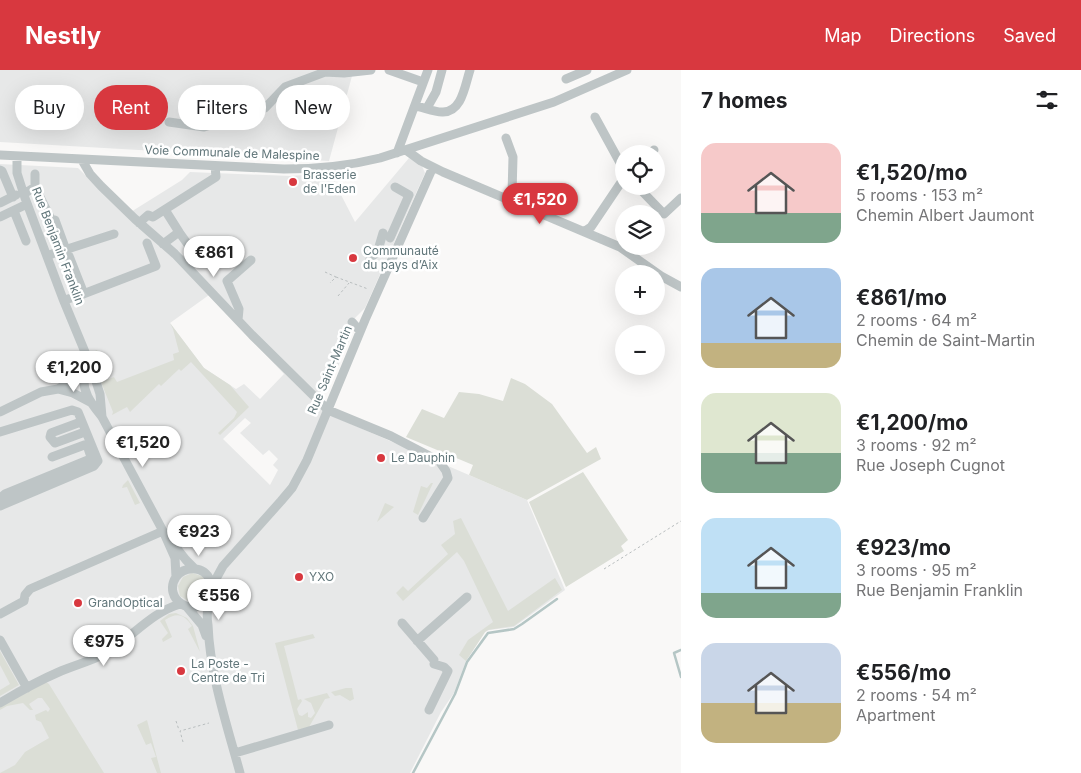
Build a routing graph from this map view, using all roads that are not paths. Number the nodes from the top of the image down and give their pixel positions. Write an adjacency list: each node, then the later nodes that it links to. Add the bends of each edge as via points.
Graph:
1 (371, 70): 13 (street, via 325,72 285,87 264,108 204,127)
2 (389, 70): 9 (street)
3 (428, 70): 9 (street)
4 (442, 70): 11 (street)
5 (470, 70): 11 (street, via 460,101 452,110 442,112)
6 (587, 70): 8 (street)
7 (628, 70): 15 (street, Voie Communale de Malespine, via 554,102)
8 (566, 79)
9 (424, 82): 10 (street)
10 (415, 106): 11 (street); 15 (street)
11 (427, 108)
12 (595, 116): 16 (street)
13 (169, 122)
14 (506, 138): 33 (street, via 513,157)
15 (402, 151): 20 (street, Voie Communale de Malespine, via 356,164 318,169); 21 (street)
16 (615, 153)
17 (0, 155): 18 (street, Voie Communale de Malespine)
18 (17, 156): 19 (street, Voie Communale de Malespine); 26 (street, Rue Benjamin Franklin, via 18,173)
19 (82, 160): 20 (street, Voie Communale de Malespine); 41 (street, via 90,174)
20 (214, 166): 41 (street, via 216,177)
21 (433, 167): 32 (street, Rue Saint-Martin); 33 (street)
22 (0, 170): 30 (street)
23 (35, 174): 26 (street)
24 (413, 186): 28 (street)
25 (395, 187): 28 (street)
26 (27, 188): 30 (street); 35 (street, Rue Benjamin Franklin); 50 (street, via 53,218); 51 (street, Rue Benjamin Franklin)
27 (615, 191): 42 (street)
28 (409, 195): 32 (street); 53 (street)
29 (646, 195): 36 (street)
30 (13, 197): 34 (street)
31 (681, 198): 39 (street)
32 (419, 199): 61 (street, Rue Saint-Martin)
33 (510, 200): 42 (street)
34 (0, 202)
35 (27, 204): 37 (street); 58 (street, Rue Benjamin Franklin)
36 (655, 205)
37 (14, 211): 40 (street); 45 (street)
38 (167, 213): 43 (street)
39 (665, 213)
40 (0, 217)
41 (139, 223): 48 (street)
42 (585, 231): 47 (street)
43 (179, 232): 48 (street); 49 (street)
44 (114, 234): 50 (street)
45 (26, 241)
46 (147, 243): 56 (street, via 156,266)
47 (615, 243)
48 (163, 244): 59 (street)
49 (189, 246)
50 (67, 253): 51 (street); 56 (street, via 82,289)
51 (52, 254): 57 (street, Rue Benjamin Franklin)
52 (636, 255): 55 (street, via 661,276)
53 (370, 259)
54 (251, 260): 59 (street, via 227,281 239,309)
55 (681, 287)
56 (78, 296): 57 (street)
57 (68, 299): 58 (street, Rue Benjamin Franklin)
58 (72, 317): 62 (street, Rue Benjamin Franklin)
59 (238, 320): 67 (street)
60 (352, 322): 61 (street)
61 (360, 331): 67 (street, Rue Saint-Martin)
62 (86, 355): 63 (street); 64 (street, Rue Benjamin Franklin)
63 (84, 374): 64 (street); 65 (street); 66 (street)
64 (97, 385): 66 (street); 69 (street, Rue Benjamin Franklin)
65 (58, 389): 66 (street); 68 (street, via 41,392)
66 (88, 398): 69 (street)
67 (328, 410): 78 (street, via 391,436 439,461 448,478); 80 (street, Rue Saint-Martin, via 292,488)
68 (0, 412)
69 (102, 417): 79 (street)
70 (78, 423): 72 (street); 72 (street, via 51,433 50,437 54,443); 73 (street, via 73,414 69,414)
71 (0, 432): 77 (street, via 76,410 98,461 94,466)
72 (82, 433): 74 (street)
73 (0, 436)
74 (87, 444): 75 (street); 76 (street, via 91,455 88,460)
75 (52, 456)
76 (0, 498)
77 (0, 506)
78 (423, 518)
79 (163, 531): 81 (street, via 186,560); 82 (street, via 175,558); 88 (street, via 30,589 24,602)
80 (223, 566): 81 (street); 84 (street, Rue Saint-Martin)
81 (199, 570): 82 (street, via 188,569); 84 (street, via 212,582)
82 (176, 577): 83 (street)
83 (173, 588): 86 (street, via 175,597); 87 (street)
84 (211, 593): 86 (street, via 206,603 200,606); 92 (street)
85 (466, 597): 91 (street)
86 (183, 605): 87 (street); 92 (street, via 202,625)
87 (159, 612): 93 (street, via 103,655)
88 (0, 614)
89 (402, 624): 91 (street)
90 (0, 640): 93 (street)
91 (417, 641): 95 (street, via 434,662 448,671)
92 (209, 643): 97 (street)
93 (27, 688): 94 (street)
94 (0, 703)
95 (429, 710)
96 (329, 726): 97 (street)
97 (235, 753): 98 (street)
98 (240, 773)

